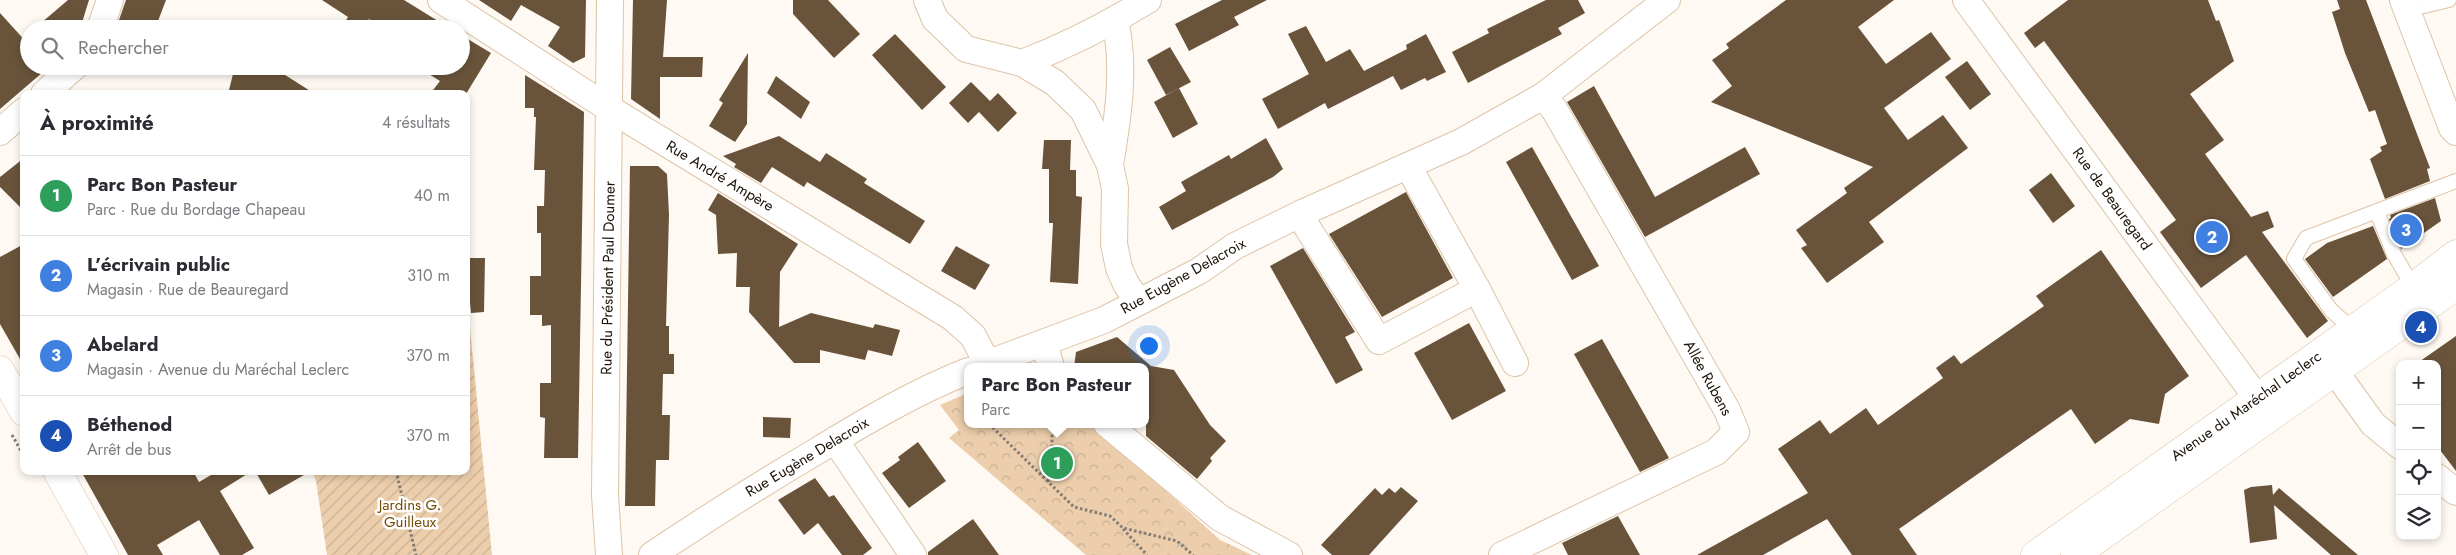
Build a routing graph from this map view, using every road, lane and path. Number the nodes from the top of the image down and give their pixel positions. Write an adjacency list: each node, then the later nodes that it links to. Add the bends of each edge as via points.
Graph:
1 (110, 0): 10 (street)
2 (441, 0): 16 (street, Rue André Ampère)
3 (610, 0): 16 (street, Rue du Président Paul Doumer)
4 (926, 0): 12 (street, via 935,19 966,49)
5 (1148, 0): 11 (street)
6 (1667, 0): 15 (street, Rue Eugène Delacroix)
7 (1966, 0): 39 (street, Rue de Beauregard)
8 (2449, 0): 9 (lane)
9 (2405, 5): 19 (street)
10 (103, 20)
11 (1115, 20): 12 (street, via 1061,48); 20 (street, via 1120,42 1121,98)
12 (1022, 63): 20 (street, via 1055,83 1083,110)
13 (65, 75): 14 (street)
14 (48, 90)
15 (1543, 96): 21 (street, Rue Eugène Delacroix, via 1461,142); 59 (street, Allée Rubens, via 1554,109 1727,410 1736,432 1716,452)
16 (610, 108): 33 (street, Rue André Ampère, via 953,318 973,336); 53 (street, Rue du Président Paul Doumer, via 605,495)
17 (20, 114): 18 (street)
18 (0, 132)
19 (2456, 132)
20 (1110, 165): 29 (street, via 1115,189 1114,244 1119,268)
21 (1408, 166): 24 (street, Rue Eugène Delacroix); 28 (street)
22 (2456, 181): 23 (lane)
23 (2377, 212): 27 (lane, via 2394,254); 30 (lane, via 2306,238 2294,258 2331,310)
24 (1302, 214): 28 (street, via 1379,342); 29 (street, Rue Eugène Delacroix, via 1235,246 1199,271)
25 (2456, 254): 27 (main road, Avenue du Maréchal Leclerc)
26 (2456, 286): 32 (main road, Avenue du Maréchal Leclerc)
27 (2413, 287): 30 (main road, Avenue du Maréchal Leclerc)
28 (1477, 289): 35 (street)
29 (1139, 302): 31 (street, Rue Eugène Delacroix)
30 (2352, 330): 32 (main road, Avenue du Maréchal Leclerc)
31 (1048, 355): 34 (street, Rue Eugène Delacroix)
32 (2332, 359): 39 (main road, Avenue du Maréchal Leclerc); 44 (street, via 2342,381 2373,424)
33 (977, 363)
34 (1001, 363)
35 (1515, 363)
36 (0, 370): 38 (main road)
37 (964, 373): 43 (street, Rue Eugène Delacroix, via 894,405)
38 (20, 405)
39 (2263, 408): 60 (main road, Avenue du Maréchal Leclerc); 61 (main road, Avenue du Maréchal Leclerc)
40 (994, 428): 48 (path)
41 (1052, 428): 48 (path)
42 (1112, 428): 58 (street, via 1220,518)
43 (835, 440): 54 (street, Rue Eugène Delacroix, via 726,505); 55 (street)
44 (2396, 443)
45 (59, 475): 51 (main road)
46 (397, 475): 52 (path)
47 (2441, 479): 49 (street)
48 (1048, 482): 50 (path, via 1074,507 1110,516)
49 (2456, 492)
50 (1123, 528): 56 (path); 57 (path, via 1177,541)
51 (104, 555)
52 (416, 555)
53 (609, 555)
54 (652, 555)
55 (913, 555)
56 (1147, 555)
57 (1194, 555)
58 (1288, 555)
59 (1502, 555)
60 (2034, 555)
61 (2075, 555)

